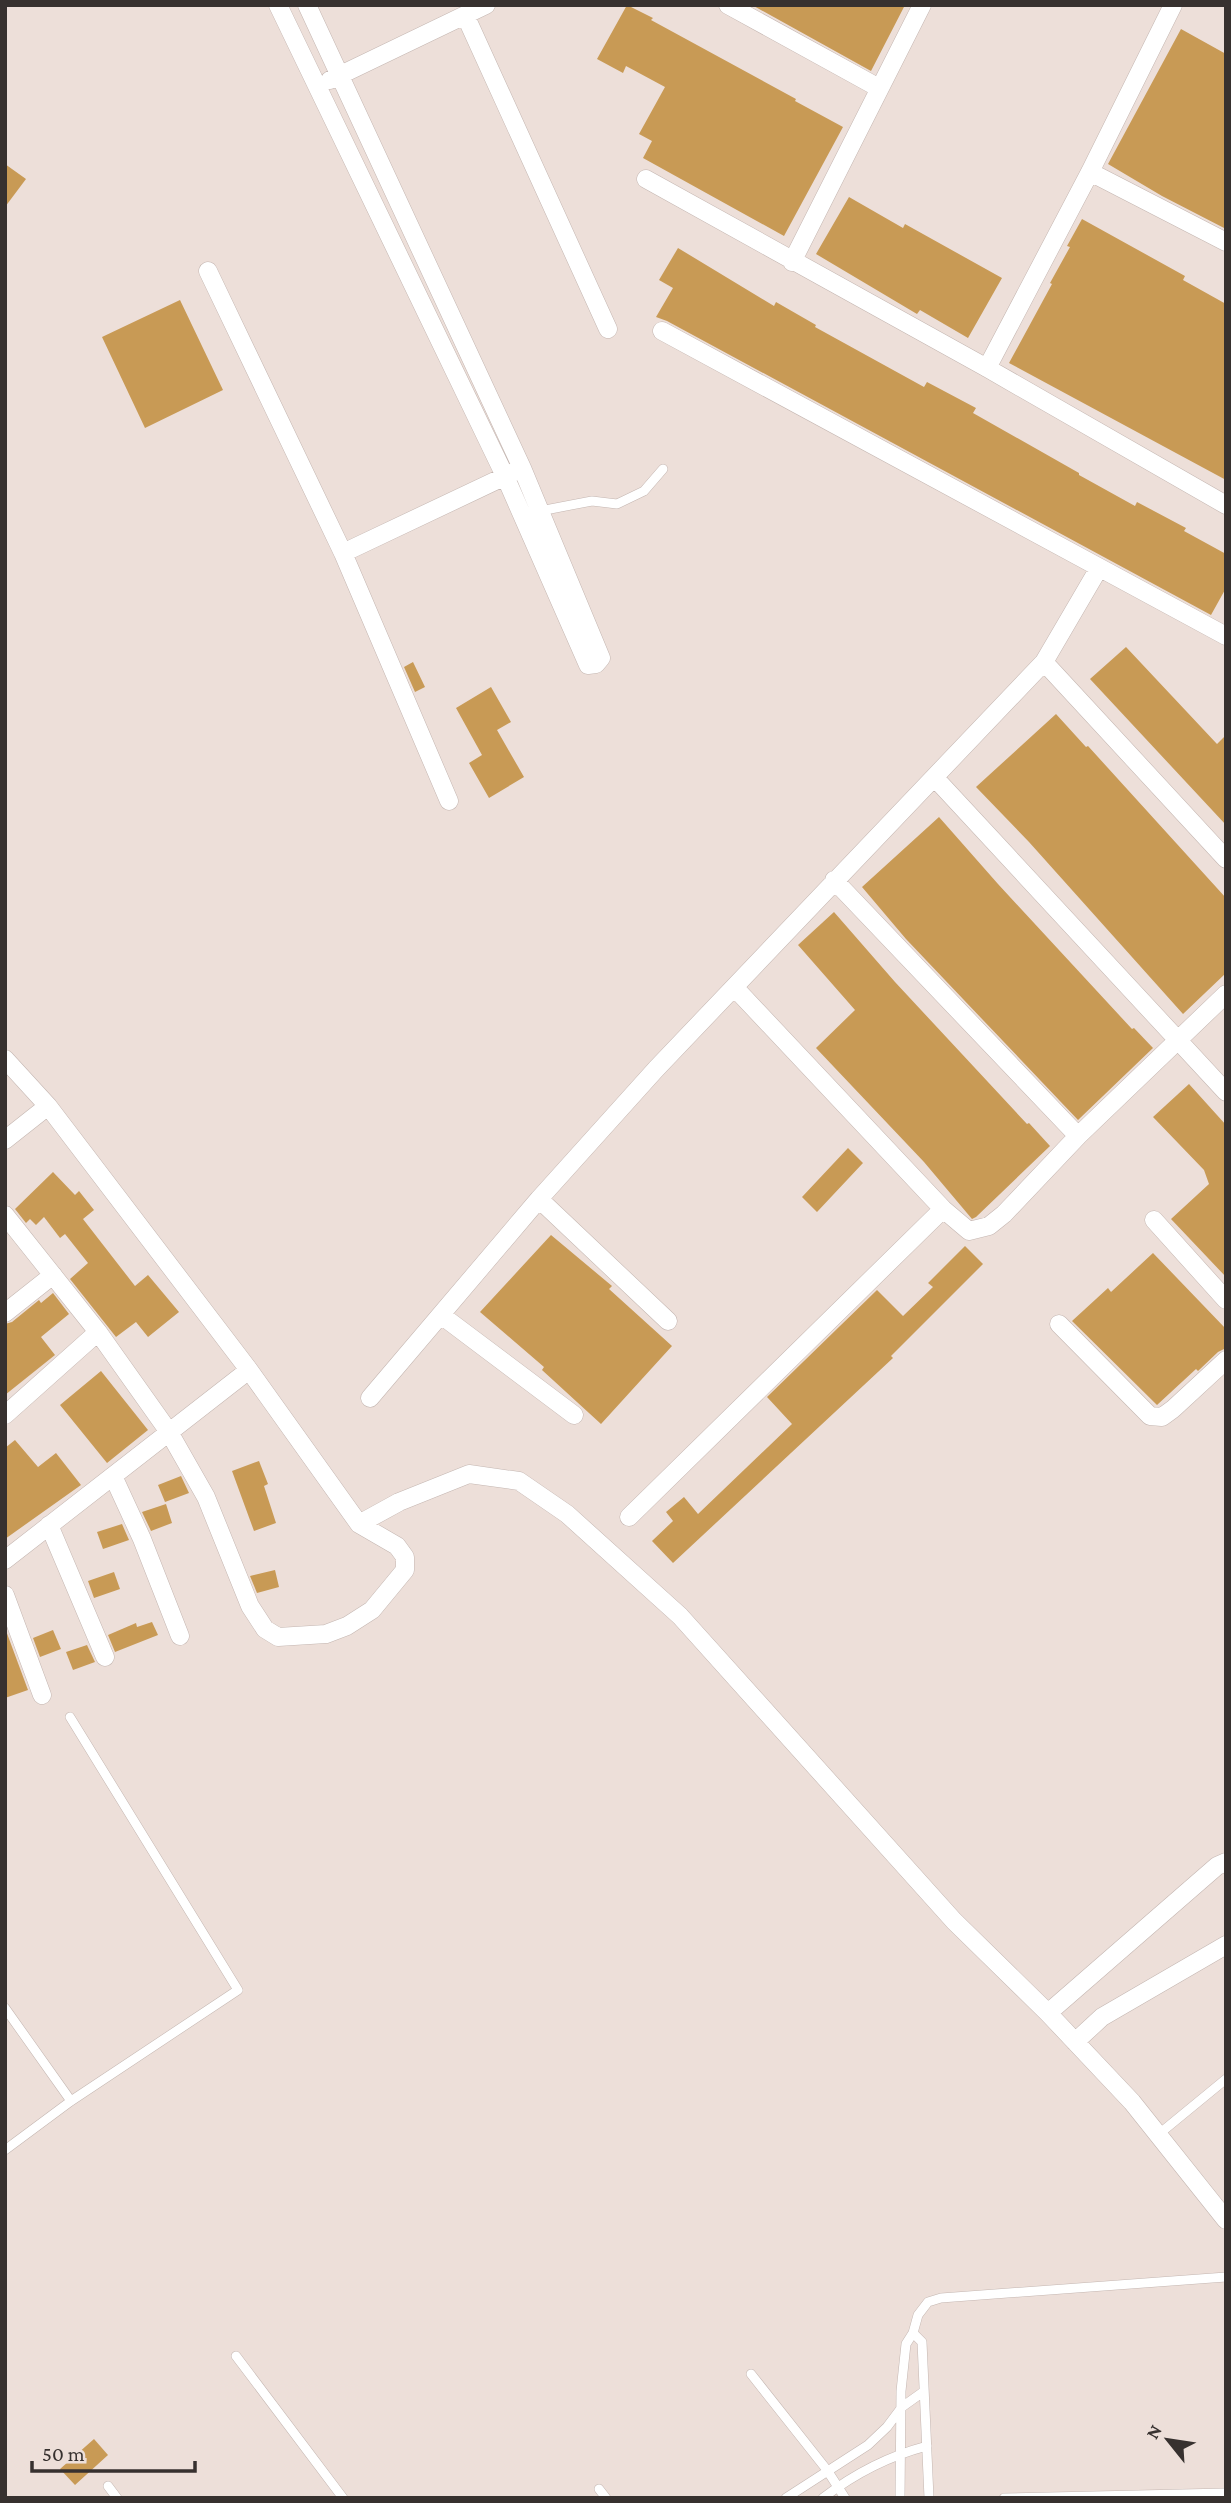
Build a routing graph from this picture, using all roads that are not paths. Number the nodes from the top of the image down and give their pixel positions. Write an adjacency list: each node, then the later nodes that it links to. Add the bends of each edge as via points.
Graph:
1 (278, 5): 9 (street)
2 (307, 5): 8 (street)
3 (486, 5): 7 (street)
4 (727, 5): 10 (street)
5 (922, 5): 10 (street)
6 (1173, 5): 11 (street)
7 (466, 17): 8 (street); 16 (street)
8 (340, 75): 9 (street); 19 (street)
9 (317, 87): 21 (street)
10 (879, 88): 14 (street)
11 (1090, 172): 13 (street); 18 (street)
12 (646, 179): 14 (street)
13 (1226, 242)
14 (792, 262): 18 (street)
15 (208, 271): 24 (street)
16 (608, 329)
17 (662, 331): 25 (street)
18 (987, 368): 22 (street)
19 (522, 468): 21 (street); 23 (street)
20 (663, 469): 23 (lane, via 643,491 617,503 592,501)
21 (505, 476): 23 (street, via 588,665 596,664 601,658); 24 (street)
22 (1226, 505)
23 (540, 511)
24 (343, 553): 29 (street)
25 (1099, 568): 26 (street); 27 (street)
26 (1224, 632)
27 (1044, 662): 28 (street); 30 (street)
28 (935, 778): 31 (street); 34 (street)
29 (449, 801)
30 (1226, 859)
31 (834, 880): 32 (street); 38 (street)
32 (735, 988): 40 (street); 41 (street)
33 (1226, 995): 34 (street)
34 (1178, 1040): 36 (street); 38 (street)
35 (5, 1059): 37 (street)
36 (1226, 1092)
37 (48, 1106): 39 (street); 52 (street)
38 (1078, 1136): 41 (street, via 989,1226 969,1231)
39 (5, 1140)
40 (539, 1199): 47 (street); 48 (street)
41 (943, 1209): 58 (street)
42 (5, 1214): 44 (street)
43 (1154, 1220): 45 (street)
44 (53, 1275): 46 (street); 50 (street)
45 (1226, 1300)
46 (5, 1313)
47 (441, 1315): 53 (street); 55 (street)
48 (668, 1321)
49 (1059, 1324): 51 (street, via 1150,1416 1162,1417 1174,1409)
50 (99, 1332): 54 (street); 56 (street)
51 (1226, 1360)
52 (248, 1370): 56 (street); 59 (street)
53 (370, 1398)
54 (5, 1415)
55 (574, 1415)
56 (169, 1432): 57 (street); 59 (street, via 205,1497 250,1606 265,1629 278,1637 326,1634 347,1626 372,1610 405,1570 405,1557 397,1546)
57 (113, 1476): 60 (street); 63 (street)
58 (629, 1517)
59 (359, 1524): 70 (street, via 469,1474 519,1480 567,1514 680,1616 954,1921)
60 (49, 1525): 61 (street); 64 (street)
61 (5, 1560)
62 (5, 1595): 65 (street)
63 (180, 1636)
64 (105, 1657)
65 (42, 1695)
66 (70, 1717): 73 (lane, via 238,1990)
67 (1226, 1862): 70 (street)
68 (1226, 1945): 71 (street, via 1102,2017)
69 (5, 2008): 73 (lane)
70 (1048, 2013): 71 (street)
71 (1075, 2042): 74 (street)
72 (1226, 2079): 74 (lane)
73 (71, 2101): 75 (lane)
74 (1159, 2134): 76 (street)
75 (5, 2150)
76 (1226, 2220)
77 (1226, 2277): 78 (lane, via 941,2298 929,2302 918,2315)
78 (913, 2333): 81 (lane, via 922,2342); 82 (lane, via 906,2344)
79 (236, 2356): 91 (lane)
80 (751, 2374): 85 (lane)
81 (923, 2392): 82 (lane); 83 (lane)
82 (902, 2407): 84 (lane); 85 (lane, via 868,2445)
83 (927, 2446): 84 (lane); 97 (lane)
84 (900, 2453): 87 (lane); 96 (lane)
85 (827, 2470): 87 (lane); 93 (lane)
86 (108, 2486): 90 (lane)
87 (837, 2487): 94 (lane); 95 (lane)
88 (599, 2489): 92 (lane)
89 (1226, 2493): 98 (lane)
90 (117, 2498)
91 (343, 2498)
92 (606, 2498)
93 (786, 2498)
94 (823, 2498)
95 (845, 2498)
96 (900, 2498)
97 (929, 2498)
98 (1004, 2498)

